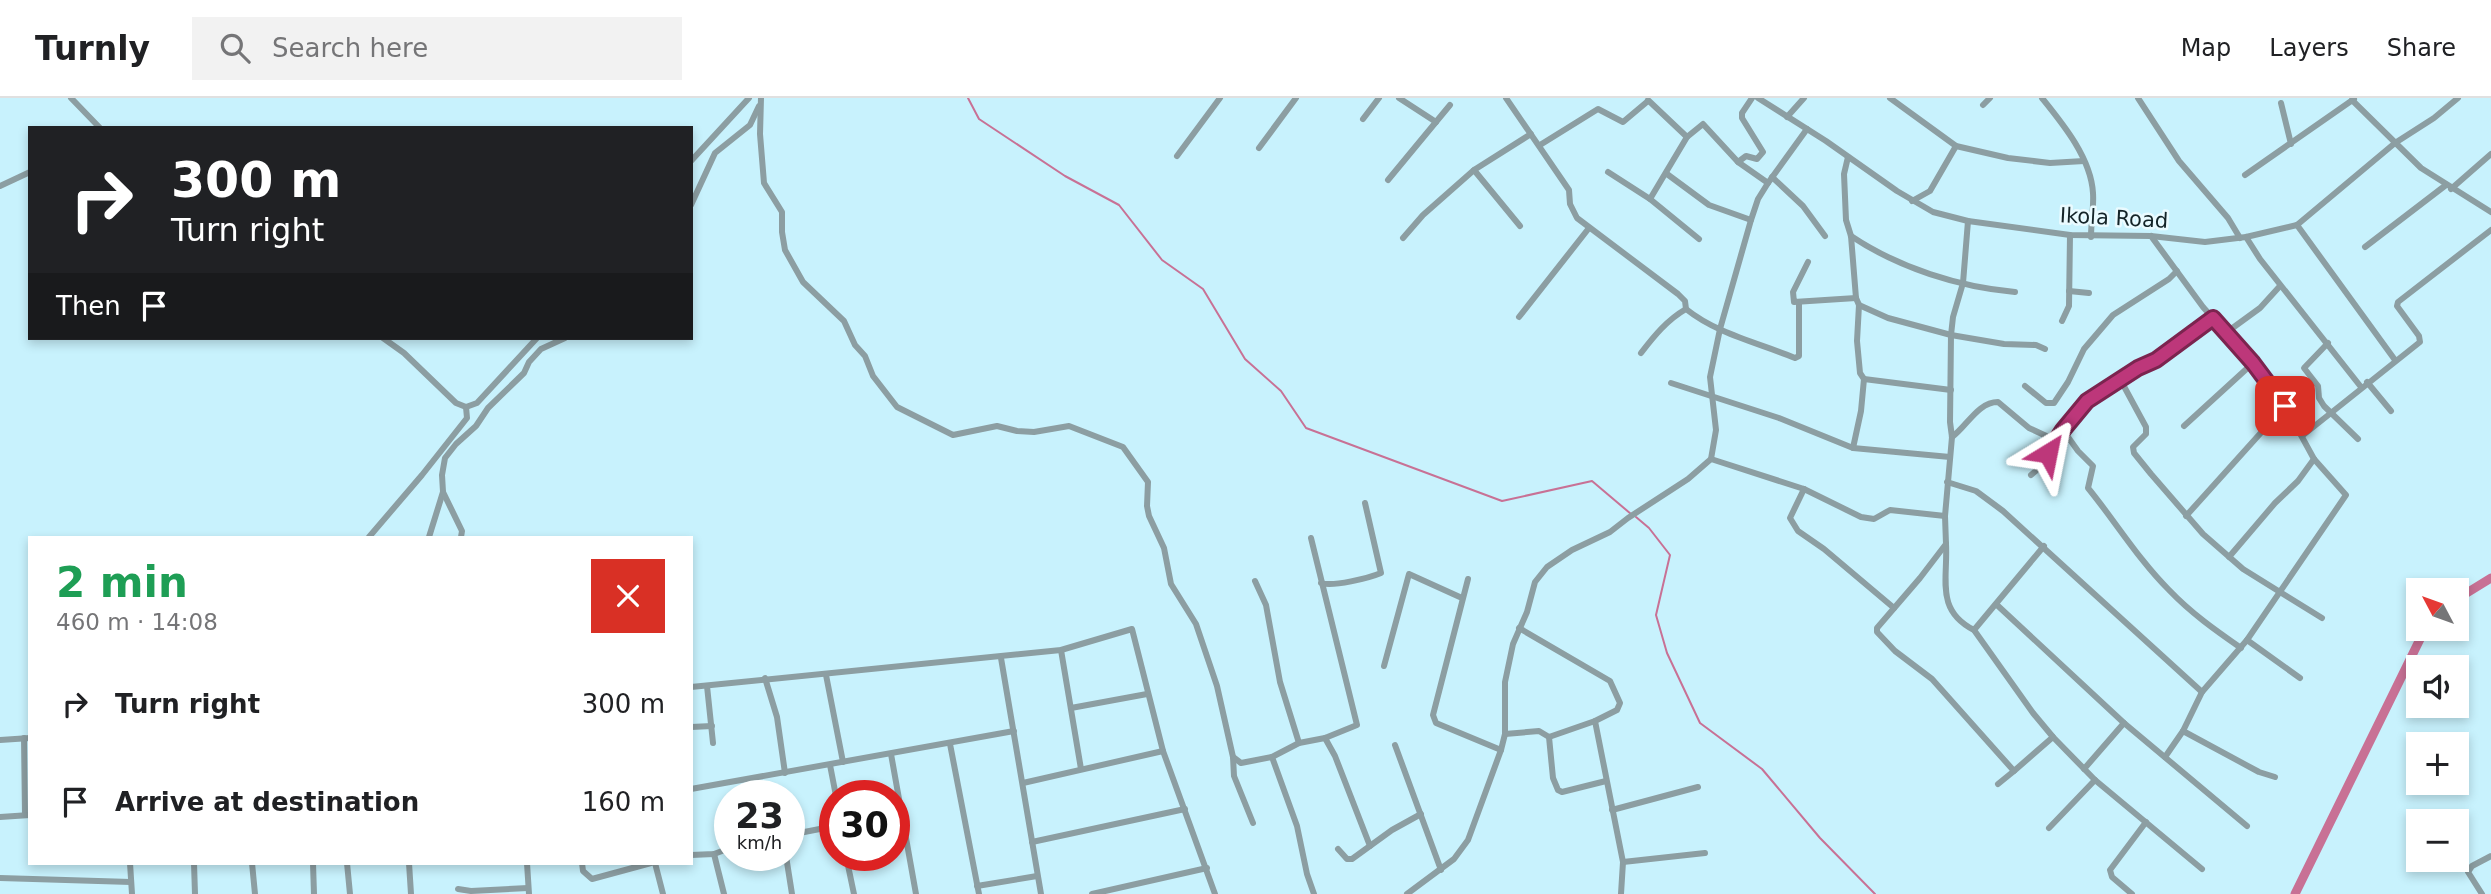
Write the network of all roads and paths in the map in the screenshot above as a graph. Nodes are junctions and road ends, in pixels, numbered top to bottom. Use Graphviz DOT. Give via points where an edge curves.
graph roads {
  1 [pos="71,98"];
  2 [pos="749,98"];
  3 [pos="1220,98"];
  4 [pos="1296,98"];
  5 [pos="1379,98"];
  6 [pos="1399,98"];
  7 [pos="1507,98"];
  8 [pos="1752,98"];
  9 [pos="1758,98"];
  10 [pos="1804,98"];
  11 [pos="1890,98"];
  12 [pos="1905,98"];
  13 [pos="1990,98"];
  14 [pos="2042,98"];
  15 [pos="2138,98"];
  16 [pos="2458,98"];
  17 [pos="1647,99"];
  18 [pos="2354,99"];
  19 [pos="761,100"];
  20 [pos="2281,103"];
  21 [pos="1450,105"];
  22 [pos="1899,105"];
  23 [pos="1983,105"];
  24 [pos="1787,117"];
  25 [pos="1363,119"];
  26 [pos="1436,122"];
  27 [pos="97,126"];
  28 [pos="1807,129"];
  29 [pos="1531,134"];
  30 [pos="1687,137"];
  31 [pos="2395,143"];
  32 [pos="2291,144"];
  33 [pos="1540,145"];
  34 [pos="1956,146"];
  35 [pos="1259,148"];
  36 [pos="2491,154"];
  37 [pos="1177,156"];
  38 [pos="1848,157"];
  39 [pos="693,159"];
  40 [pos="2084,161"];
  41 [pos="1738,162"];
  42 [pos="1475,170"];
  43 [pos="1608,172"];
  44 [pos="28,174"];
  45 [pos="1667,174"];
  46 [pos="2245,175"];
  47 [pos="1388,180"];
  48 [pos="1770,180"];
  49 [pos="0,186"];
  50 [pos="2449,187"];
  51 [pos="1650,199"];
  52 [pos="693,201"];
  53 [pos="1912,201"];
  54 [pos="2491,212"];
  55 [pos="1751,220"];
  56 [pos="1968,221"];
  57 [pos="2297,225"];
  58 [pos="1520,226"];
  59 [pos="1589,228"];
  60 [pos="2491,230"];
  61 [pos="2070,235"];
  62 [pos="1825,236"];
  63 [pos="1851,236"];
  64 [pos="2091,236"];
  65 [pos="2151,236"];
  66 [pos="1403,237"];
  67 [pos="2243,237"];
  68 [pos="1699,239"];
  69 [pos="2365,247"];
  70 [pos="1808,262"];
  71 [pos="2177,271"];
  72 [pos="1963,283"];
  73 [pos="2280,286"];
  74 [pos="2069,291"];
  75 [pos="2015,292"];
  76 [pos="2089,293"];
  77 [pos="1857,302"];
  78 [pos="1799,303"];
  79 [pos="1686,309"];
  80 [pos="1519,317"];
  81 [pos="2213,318"];
  82 [pos="2062,321"];
  83 [pos="1720,329"];
  84 [pos="2227,332"];
  85 [pos="1951,335"];
  86 [pos="386,340"];
  87 [pos="535,340"];
  88 [pos="561,340"];
  89 [pos="2328,344"];
  90 [pos="2045,349"];
  91 [pos="1641,353"];
  92 [pos="2395,360"];
  93 [pos="2253,363"];
  94 [pos="1864,379"];
  95 [pos="2120,379"];
  96 [pos="1671,383"];
  97 [pos="2364,385"];
  98 [pos="2025,386"];
  99 [pos="1951,390"];
  100 [pos="1711,395"];
  101 [pos="2285,406"];
  102 [pos="466,407"];
  103 [pos="2331,411"];
  104 [pos="2391,411"];
  105 [pos="2184,426"];
  106 [pos="2063,430"];
  107 [pos="2302,436"];
  108 [pos="1952,437"];
  109 [pos="2358,439"];
  110 [pos="2056,440"];
  111 [pos="1853,448"];
  112 [pos="1950,457"];
  113 [pos="1711,459"];
  114 [pos="2314,459"];
  115 [pos="2031,475"];
  116 [pos="1947,482"];
  117 [pos="1804,489"];
  118 [pos="443,492"];
  119 [pos="1366,503"];
  120 [pos="1945,516"];
  121 [pos="2186,516"];
  122 [pos="370,536"];
  123 [pos="429,536"];
  124 [pos="461,536"];
  125 [pos="1311,538"];
  126 [pos="1946,544"];
  127 [pos="2044,546"];
  128 [pos="2229,557"];
  129 [pos="1468,579"];
  130 [pos="1255,581"];
  131 [pos="1321,583"];
  132 [pos="2279,591"];
  133 [pos="1462,598"];
  134 [pos="1997,605"];
  135 [pos="1894,608"];
  136 [pos="2322,618"];
  137 [pos="1519,628"];
  138 [pos="1974,630"];
  139 [pos="2247,640"];
  140 [pos="2241,648"];
  141 [pos="1061,650"];
  142 [pos="1001,658"];
  143 [pos="1384,666"];
  144 [pos="829,675"];
  145 [pos="765,678"];
  146 [pos="2300,678"];
  147 [pos="707,686"];
  148 [pos="693,687"];
  149 [pos="2203,692"];
  150 [pos="1147,694"];
  151 [pos="1071,708"];
  152 [pos="1595,722"];
  153 [pos="2124,723"];
  154 [pos="712,726"];
  155 [pos="693,727"];
  156 [pos="1014,731"];
  157 [pos="2183,731"];
  158 [pos="1505,734"];
  159 [pos="1549,737"];
  160 [pos="2053,737"];
  161 [pos="27,738"];
  162 [pos="1325,738"];
  163 [pos="0,740"];
  164 [pos="713,743"];
  165 [pos="1299,743"];
  166 [pos="950,744"];
  167 [pos="1395,745"];
  168 [pos="1501,750"];
  169 [pos="1163,751"];
  170 [pos="891,754"];
  171 [pos="1233,757"];
  172 [pos="1272,757"];
  173 [pos="2165,757"];
  174 [pos="843,762"];
  175 [pos="830,765"];
  176 [pos="1081,769"];
  177 [pos="2084,769"];
  178 [pos="2014,771"];
  179 [pos="785,773"];
  180 [pos="2275,777"];
  181 [pos="833,780"];
  182 [pos="1606,780"];
  183 [pos="2095,780"];
  184 [pos="1023,783"];
  185 [pos="1998,784"];
  186 [pos="1698,787"];
  187 [pos="693,789"];
  188 [pos="1185,810"];
  189 [pos="1612,810"];
  190 [pos="1422,814"];
  191 [pos="28,815"];
  192 [pos="0,817"];
  193 [pos="2146,822"];
  194 [pos="1253,823"];
  195 [pos="2247,826"];
  196 [pos="2049,828"];
  197 [pos="1032,842"];
  198 [pos="1370,846"];
  199 [pos="1338,849"];
  200 [pos="1704,853"];
  201 [pos="713,854"];
  202 [pos="693,855"];
  203 [pos="2491,856"];
  204 [pos="1623,862"];
  205 [pos="130,865"];
  206 [pos="194,865"];
  207 [pos="252,865"];
  208 [pos="313,865"];
  209 [pos="347,865"];
  210 [pos="409,865"];
  211 [pos="527,865"];
  212 [pos="582,865"];
  213 [pos="645,865"];
  214 [pos="654,865"];
  215 [pos="1207,868"];
  216 [pos="2202,869"];
  217 [pos="1441,870"];
  218 [pos="788,871"];
  219 [pos="849,871"];
  220 [pos="1037,876"];
  221 [pos="0,878"];
  222 [pos="131,882"];
  223 [pos="977,886"];
  224 [pos="458,889"];
  225 [pos="528,891"];
  226 [pos="132,894"];
  227 [pos="195,894"];
  228 [pos="254,894"];
  229 [pos="314,894"];
  230 [pos="349,894"];
  231 [pos="411,894"];
  232 [pos="663,894"];
  233 [pos="724,894"];
  234 [pos="792,894"];
  235 [pos="854,894"];
  236 [pos="916,894"];
  237 [pos="979,894"];
  238 [pos="1041,894"];
  239 [pos="1092,894"];
  240 [pos="1216,894"];
  241 [pos="1314,894"];
  242 [pos="1407,894"];
  243 [pos="1621,894"];
  244 [pos="2132,894"];
  245 [pos="2482,894"];
  1 -- 27 [label="street"];
  2 -- 39 [label="street"];
  3 -- 37 [label="street"];
  4 -- 35 [label="street"];
  5 -- 25 [label="street"];
  6 -- 26 [label="street"];
  7 -- 29 [label="street"];
  8 -- 41 [label="street" via="1742,118 1763,152 1757,159 1746,156"];
  9 -- 24 [label="street, Ikola Road"];
  10 -- 24 [label="street"];
  11 -- 22 [label="street"];
  12 -- 22 [label="street"];
  13 -- 23 [label="street"];
  14 -- 40 [label="street"];
  15 -- 67 [label="street" via="2179,161"];
  16 -- 31 [label="street, Ikola Road"];
  17 -- 30 [label="street"];
  17 -- 33 [label="street" via="1623,122 1598,109"];
  18 -- 31 [label="street"];
  18 -- 32 [label="street"];
  19 -- 52 [label="street" via="750,125 715,153"];
  19 -- 171 [label="street" via="764,183 782,212 785,250 803,282 844,321 891,402 953,435 997,426 1034,432 1069,426 1123,447 1144,474 1149,516 1164,548 1171,584 1196,624"];
  20 -- 32 [label="street"];
  21 -- 26 [label="street"];
  22 -- 34 [label="street"];
  24 -- 28 [label="street, Ikola Road"];
  26 -- 47 [label="street"];
  28 -- 38 [label="street, Ikola Road"];
  28 -- 48 [label="street"];
  29 -- 33 [label="street"];
  29 -- 42 [label="street"];
  30 -- 41 [label="street" via="1703,124"];
  30 -- 45 [label="street"];
  31 -- 50 [label="street"];
  31 -- 57 [label="street, Ikola Road"];
  32 -- 46 [label="street"];
  33 -- 59 [label="street" via="1569,190 1572,211"];
  34 -- 40 [label="street" via="2029,161"];
  34 -- 53 [label="street" via="1930,191"];
  36 -- 50 [label="street"];
  38 -- 53 [label="street, Ikola Road"];
  38 -- 63 [label="street" via="1844,173"];
  40 -- 64 [label="street" via="2093,193"];
  41 -- 48 [label="street"];
  42 -- 58 [label="street"];
  42 -- 66 [label="street"];
  43 -- 51 [label="street"];
  44 -- 49 [label="street"];
  45 -- 51 [label="street"];
  45 -- 55 [label="street" via="1709,205"];
  48 -- 55 [label="street"];
  48 -- 62 [label="street" via="1803,206"];
  50 -- 54 [label="street"];
  50 -- 69 [label="street"];
  51 -- 68 [label="street"];
  53 -- 56 [label="street, Ikola Road"];
  55 -- 83 [label="street"];
  56 -- 61 [label="street, Ikola Road"];
  56 -- 72 [label="street"];
  57 -- 67 [label="street, Ikola Road"];
  57 -- 92 [label="street"];
  59 -- 79 [label="street" via="1678,294"];
  59 -- 80 [label="street"];
  60 -- 92 [label="street" via="2398,302 2421,340"];
  61 -- 64 [label="street, Ikola Road"];
  61 -- 74 [label="street"];
  63 -- 72 [label="street" via="1903,263"];
  63 -- 77 [label="street"];
  64 -- 65 [label="street, Ikola Road"];
  65 -- 67 [label="street, Ikola Road" via="2206,242"];
  65 -- 71 [label="street"];
  67 -- 73 [label="street"];
  70 -- 78 [label="street" via="1793,292 1792,298"];
  71 -- 81 [label="street"];
  71 -- 98 [label="street" via="2113,316 2084,349 2057,401 2046,403"];
  72 -- 75 [label="street"];
  72 -- 85 [label="street"];
  73 -- 84 [label="street" via="2260,308"];
  73 -- 89 [label="street"];
  74 -- 76 [label="street"];
  74 -- 82 [label="street"];
  77 -- 78 [label="street"];
  77 -- 85 [label="street" via="1888,318"];
  77 -- 94 [label="street" via="1857,341"];
  78 -- 83 [label="street" via="1798,358"];
  79 -- 83 [label="street"];
  79 -- 91 [label="street"];
  81 -- 84 [label="street"];
  81 -- 95 [label="street" via="2156,360"];
  83 -- 100 [label="street"];
  84 -- 93 [label="street"];
  85 -- 90 [label="street"];
  85 -- 99 [label="street"];
  86 -- 102 [label="street"];
  87 -- 102 [label="street" via="477,403"];
  88 -- 118 [label="street" via="541,349 445,458"];
  89 -- 97 [label="street"];
  89 -- 103 [label="street" via="2304,368"];
  92 -- 97 [label="street"];
  93 -- 101 [label="street"];
  93 -- 105 [label="street"];
  94 -- 99 [label="street"];
  94 -- 111 [label="street"];
  95 -- 106 [label="street" via="2087,401"];
  95 -- 121 [label="street" via="2146,427 2134,453"];
  96 -- 100 [label="street"];
  97 -- 103 [label="street"];
  97 -- 104 [label="street"];
  99 -- 108 [label="street"];
  100 -- 111 [label="street"];
  100 -- 113 [label="street" via="1716,430"];
  101 -- 107 [label="street"];
  101 -- 121 [label="street"];
  102 -- 122 [label="street" via="467,418"];
  103 -- 107 [label="street"];
  103 -- 109 [label="street"];
  106 -- 110 [label="street"];
  106 -- 140 [label="street" via="2093,466 2088,488 2141,558 2200,620"];
  107 -- 114 [label="street"];
  108 -- 110 [label="street" via="1983,405 1998,402 2029,428"];
  108 -- 112 [label="street"];
  110 -- 115 [label="street"];
  111 -- 112 [label="street"];
  112 -- 116 [label="street"];
  113 -- 117 [label="street"];
  113 -- 137 [label="street" via="1610,532 1547,567 1535,582"];
  114 -- 128 [label="street"];
  114 -- 132 [label="street" via="2346,497"];
  116 -- 120 [label="street"];
  116 -- 127 [label="street" via="1976,491"];
  117 -- 120 [label="street" via="1861,517 1874,519 1890,510"];
  117 -- 135 [label="street" via="1790,518 1798,531"];
  118 -- 123 [label="street"];
  118 -- 124 [label="street"];
  119 -- 131 [label="street" via="1381,573"];
  120 -- 126 [label="street"];
  121 -- 128 [label="street"];
  125 -- 131 [label="street"];
  126 -- 135 [label="street"];
  126 -- 138 [label="street" via="1946,597 1961,621"];
  127 -- 134 [label="street"];
  127 -- 149 [label="street"];
  128 -- 132 [label="street"];
  129 -- 133 [label="street"];
  130 -- 165 [label="street" via="1266,605 1280,682"];
  131 -- 162 [label="street" via="1357,725"];
  132 -- 136 [label="street"];
  132 -- 139 [label="street"];
  133 -- 143 [label="street" via="1409,575"];
  133 -- 168 [label="street" via="1434,719"];
  134 -- 138 [label="street"];
  134 -- 153 [label="street"];
  135 -- 178 [label="street" via="1877,628 1880,635 1932,679"];
  137 -- 152 [label="street" via="1610,681 1619,707"];
  137 -- 158 [label="street" via="1505,682"];
  138 -- 160 [label="street"];
  139 -- 140 [label="street"];
  139 -- 146 [label="street"];
  140 -- 149 [label="street"];
  141 -- 142 [label="street"];
  141 -- 150 [label="street" via="1132,629"];
  141 -- 151 [label="street"];
  142 -- 144 [label="street"];
  142 -- 156 [label="street"];
  144 -- 145 [label="street"];
  144 -- 174 [label="street"];
  145 -- 147 [label="street"];
  145 -- 179 [label="street" via="777,717"];
  147 -- 148 [label="street"];
  147 -- 154 [label="street"];
  149 -- 157 [label="street"];
  150 -- 151 [label="street"];
  150 -- 169 [label="street"];
  151 -- 176 [label="street"];
  152 -- 159 [label="street"];
  152 -- 182 [label="street"];
  153 -- 173 [label="street"];
  153 -- 177 [label="street"];
  154 -- 155 [label="street"];
  154 -- 164 [label="street"];
  156 -- 166 [label="street"];
  156 -- 184 [label="street"];
  157 -- 173 [label="street"];
  157 -- 180 [label="street"];
  158 -- 159 [label="street" via="1539,731"];
  158 -- 168 [label="street"];
  159 -- 182 [label="street" via="1558,790"];
  160 -- 177 [label="street"];
  160 -- 178 [label="street"];
  161 -- 163 [label="street"];
  161 -- 191 [label="street"];
  162 -- 165 [label="street"];
  162 -- 198 [label="street"];
  165 -- 172 [label="street"];
  166 -- 170 [label="street"];
  166 -- 223 [label="street"];
  167 -- 190 [label="street"];
  168 -- 217 [label="street" via="1465,847"];
  169 -- 176 [label="street"];
  169 -- 188 [label="street"];
  170 -- 174 [label="street"];
  170 -- 236 [label="street"];
  171 -- 172 [label="street" via="1241,763"];
  171 -- 194 [label="street" via="1234,776"];
  172 -- 241 [label="street" via="1297,826"];
  173 -- 195 [label="street"];
  174 -- 175 [label="street"];
  175 -- 179 [label="street"];
  175 -- 181 [label="street"];
  176 -- 184 [label="street"];
  177 -- 183 [label="street"];
  178 -- 185 [label="street"];
  179 -- 187 [label="street"];
  182 -- 189 [label="street"];
  183 -- 193 [label="street"];
  183 -- 196 [label="street"];
  184 -- 197 [label="street"];
  186 -- 189 [label="street"];
  188 -- 197 [label="street"];
  188 -- 215 [label="street"];
  189 -- 204 [label="street"];
  190 -- 198 [label="street"];
  190 -- 217 [label="street"];
  191 -- 192 [label="street"];
  193 -- 216 [label="street"];
  193 -- 244 [label="street" via="2110,870"];
  197 -- 220 [label="street"];
  198 -- 199 [label="street" via="1350,860"];
  200 -- 204 [label="street"];
  201 -- 202 [label="street"];
  201 -- 233 [label="street"];
  203 -- 245 [label="street" via="2468,872"];
  204 -- 243 [label="street"];
  205 -- 222 [label="street"];
  206 -- 227 [label="street"];
  207 -- 228 [label="street"];
  208 -- 229 [label="street"];
  209 -- 230 [label="street"];
  210 -- 231 [label="street"];
  211 -- 225 [label="street"];
  212 -- 213 [label="street" via="592,879"];
  214 -- 232 [label="street"];
  215 -- 239 [label="street"];
  215 -- 240 [label="street"];
  217 -- 242 [label="street"];
  218 -- 234 [label="street"];
  219 -- 235 [label="street"];
  220 -- 223 [label="street"];
  220 -- 238 [label="street"];
  221 -- 222 [label="street"];
  222 -- 226 [label="street"];
  223 -- 237 [label="street"];
  224 -- 225 [label="street"];
}
